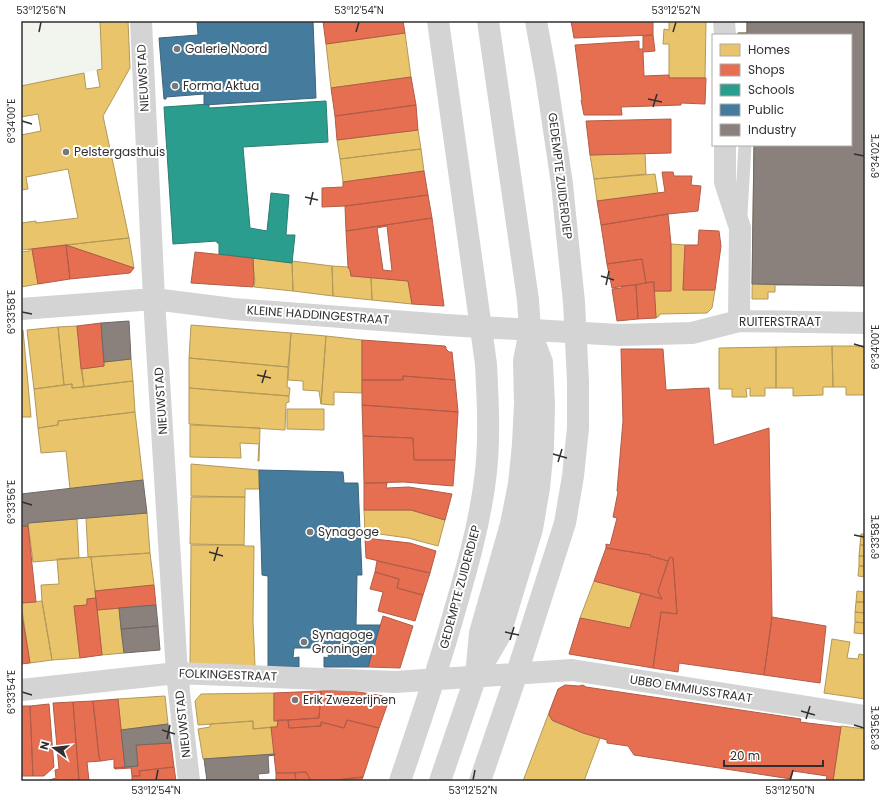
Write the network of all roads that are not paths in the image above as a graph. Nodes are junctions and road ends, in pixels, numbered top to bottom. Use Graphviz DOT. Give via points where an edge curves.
graph roads {
  1 [pos="141,21"];
  2 [pos="438,21"];
  3 [pos="488,21"];
  4 [pos="536,21"];
  5 [pos="724,21"];
  6 [pos="725,34"];
  7 [pos="725,146"];
  8 [pos="745,146"];
  9 [pos="740,228"];
  10 [pos="154,299"];
  11 [pos="21,309"];
  12 [pos="739,321"];
  13 [pos="865,323"];
  14 [pos="482,327"];
  15 [pos="530,330"];
  16 [pos="576,332"];
  17 [pos="178,673"];
  18 [pos="517,673"];
  19 [pos="476,676"];
  20 [pos="435,679"];
  21 [pos="21,690"];
  22 [pos="865,716"];
  23 [pos="189,781"];
  24 [pos="400,781"];
  25 [pos="440,781"];
  26 [pos="480,781"];
  1 -- 10 [label="street, NIEUWSTAD"];
  2 -- 14 [label="street, GEDEMPTE ZUIDERDIEP"];
  3 -- 15 [label="street" via="528,300"];
  4 -- 16 [label="street, GEDEMPTE ZUIDERDIEP" via="562,184"];
  5 -- 6 [label="street"];
  7 -- 9 [label="street" via="725,182"];
  8 -- 9 [label="lane"];
  9 -- 12 [label="street"];
  10 -- 11 [label="street, KLEINE HADDINGESTRAAT"];
  10 -- 14 [label="street, KLEINE HADDINGESTRAAT" via="233,309"];
  10 -- 17 [label="street, NIEUWSTAD"];
  12 -- 13 [label="street, RUITERSTRAAT"];
  12 -- 16 [label="street, RUITERSTRAAT" via="692,340"];
  14 -- 15 [label="street"];
  14 -- 20 [label="street, GEDEMPTE ZUIDERDIEP" via="488,402 485,478 472,554"];
  15 -- 16 [label="street"];
  15 -- 19 [label="street" via="524,361 525,403 519,484 511,524 480,633"];
  16 -- 18 [label="street, GEDEMPTE ZUIDERDIEP" via="578,428 565,523"];
  17 -- 20 [label="street, FOLKINGESTRAAT" via="396,682"];
  17 -- 21 [label="street, FOLKINGESTRAAT"];
  17 -- 23 [label="street, NIEUWSTAD"];
  18 -- 19 [label="street"];
  18 -- 22 [label="street, UBBO EMMIUSSTRAAT" via="572,670"];
  18 -- 26 [label="street, GEDEMPTE ZUIDERDIEP"];
  19 -- 20 [label="street"];
  19 -- 25 [label="street"];
  20 -- 24 [label="street, GEDEMPTE ZUIDERDIEP"];
}
